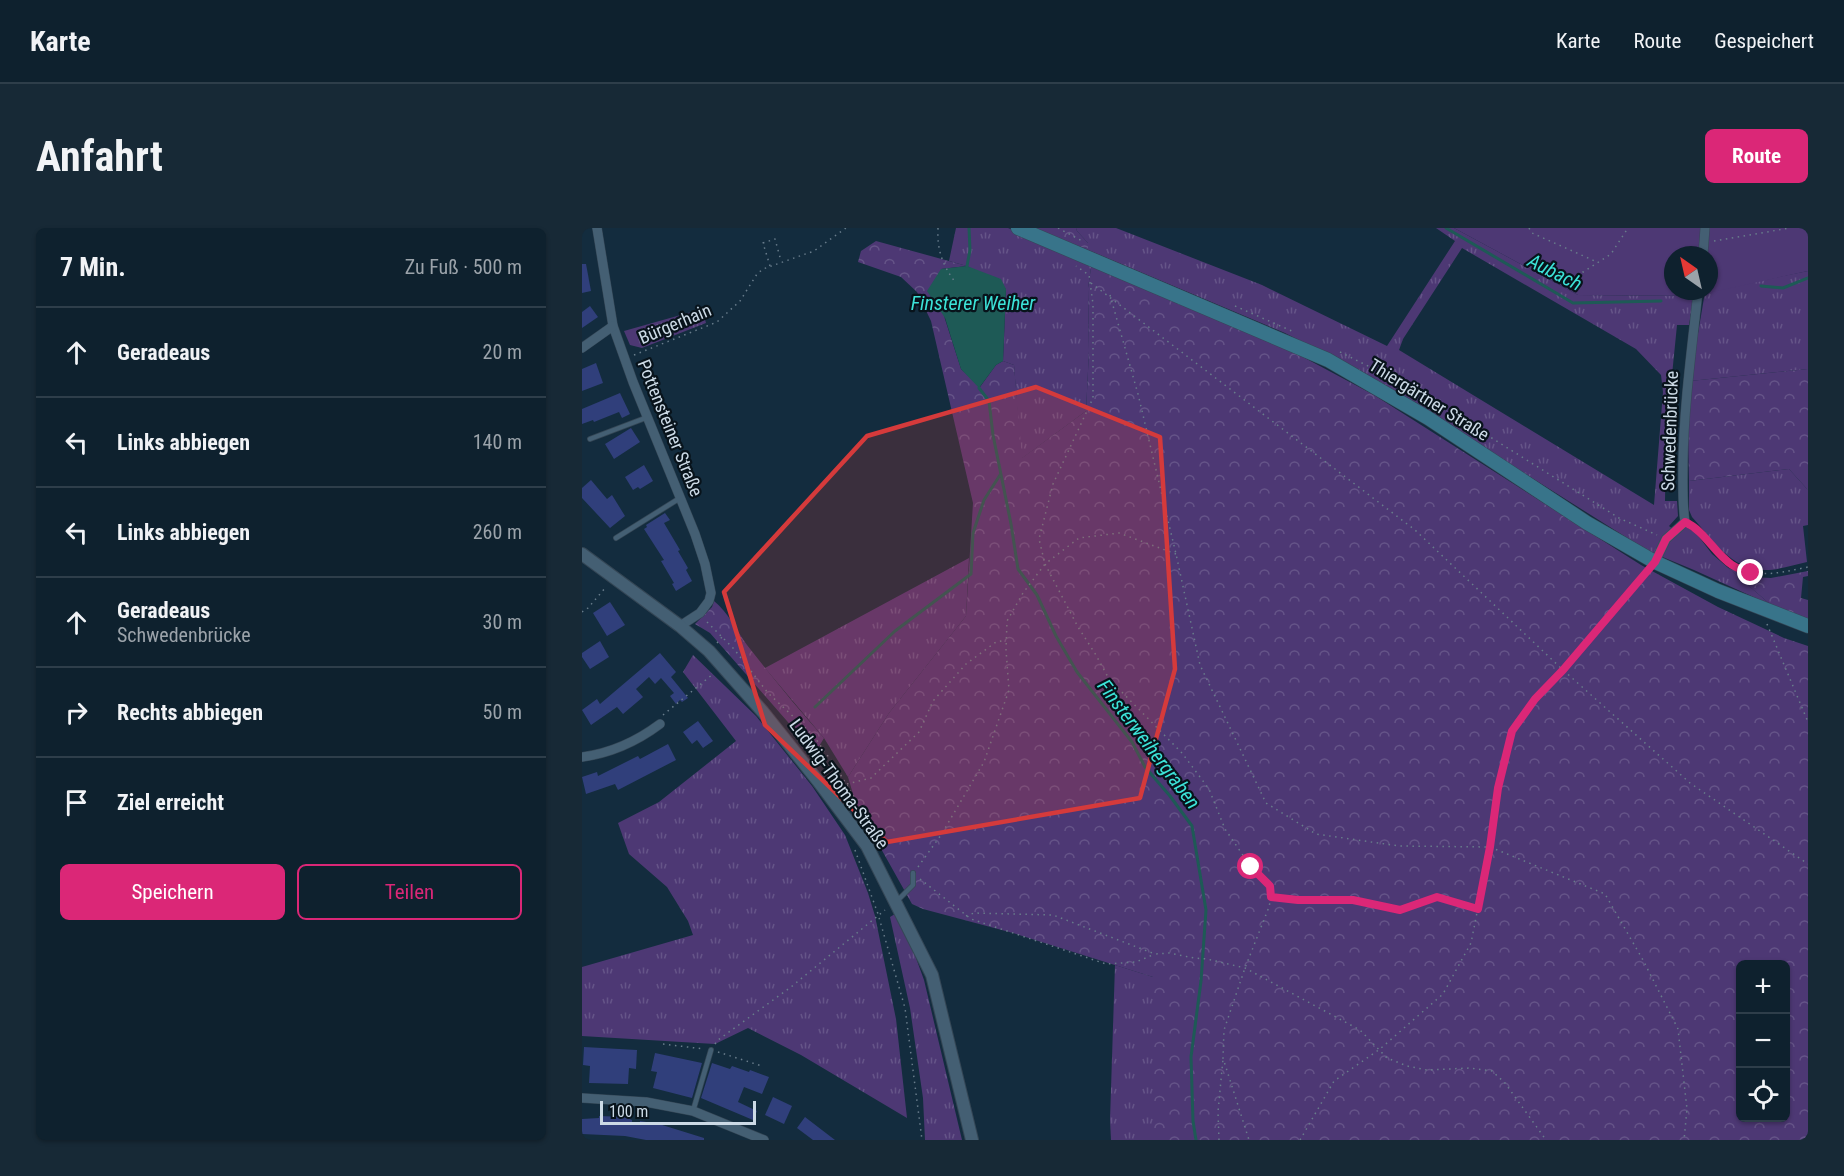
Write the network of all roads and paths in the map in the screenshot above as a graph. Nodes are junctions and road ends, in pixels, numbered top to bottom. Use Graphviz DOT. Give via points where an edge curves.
graph roads {
  1 [pos="597,228"];
  2 [pos="846,228"];
  3 [pos="938,228"];
  4 [pos="1018,228"];
  5 [pos="1058,228"];
  6 [pos="1529,228"];
  7 [pos="1534,228"];
  8 [pos="1628,228"];
  9 [pos="1705,228"];
  10 [pos="1790,228"];
  11 [pos="1532,233"];
  12 [pos="1704,242"];
  13 [pos="1087,244"];
  14 [pos="1703,246"];
  15 [pos="781,262"];
  16 [pos="1597,262"];
  17 [pos="770,266"];
  18 [pos="955,282"];
  19 [pos="1572,287"];
  20 [pos="1110,295"];
  21 [pos="1697,300"];
  22 [pos="614,326"];
  23 [pos="582,348"];
  24 [pos="625,358"];
  25 [pos="648,417"];
  26 [pos="590,439"];
  27 [pos="680,497"];
  28 [pos="1685,522"];
  29 [pos="616,538"];
  30 [pos="582,554"];
  31 [pos="1176,554"];
  32 [pos="1655,562"];
  33 [pos="1045,564"];
  34 [pos="1808,567"];
  35 [pos="615,578"];
  36 [pos="1760,608"];
  37 [pos="582,612"];
  38 [pos="700,614"];
  39 [pos="680,626"];
  40 [pos="1808,626"];
  41 [pos="722,637"];
  42 [pos="1006,640"];
  43 [pos="709,651"];
  44 [pos="708,667"];
  45 [pos="1563,670"];
  46 [pos="1808,722"];
  47 [pos="660,724"];
  48 [pos="582,757"];
  49 [pos="847,784"];
  50 [pos="886,837"];
  51 [pos="851,843"];
  52 [pos="1490,847"];
  53 [pos="1808,864"];
  54 [pos="913,873"];
  55 [pos="1271,897"];
  56 [pos="896,903"];
  57 [pos="1478,909"];
  58 [pos="878,914"];
  59 [pos="964,916"];
  60 [pos="1155,954"];
  61 [pos="1245,968"];
  62 [pos="1380,1049"];
  63 [pos="711,1050"];
  64 [pos="1223,1058"];
  65 [pos="582,1098"];
  66 [pos="693,1111"];
  67 [pos="764,1140"];
  68 [pos="922,1140"];
  69 [pos="972,1140"];
  70 [pos="1219,1140"];
  71 [pos="1249,1140"];
  72 [pos="1300,1140"];
  73 [pos="1546,1140"];
  74 [pos="1684,1140"];
  1 -- 22 [label="street, Pottensteiner Straße"];
  2 -- 15 [label="path, Bürgerhain" via="814,251"];
  3 -- 18 [label="path" via="943,265"];
  4 -- 32 [label="main road, Thiergärtner Straße" via="1328,360 1428,418 1587,523"];
  5 -- 13 [label="path"];
  6 -- 11 [label="path"];
  7 -- 11 [label="path"];
  8 -- 16 [label="path" via="1611,254"];
  9 -- 12 [label="street"];
  10 -- 12 [label="path"];
  11 -- 16 [label="path"];
  12 -- 14 [label="street"];
  15 -- 17 [label="path, Bürgerhain"];
  15 -- 17 [label="path" via="774,239 763,243"];
  16 -- 19 [label="path"];
  17 -- 24 [label="path, Bürgerhain" via="757,274 740,301 717,322"];
  20 -- 31 [label="path"];
  20 -- 33 [label="path" via="1090,282 1093,398 1053,484 1039,540"];
  20 -- 45 [label="path" via="1415,530"];
  21 -- 28 [label="street, Schwedenbrücke" via="1683,437"];
  22 -- 23 [label="street"];
  22 -- 24 [label="street, Pottensteiner Straße"];
  24 -- 25 [label="street, Pottensteiner Straße"];
  25 -- 26 [label="lane"];
  25 -- 27 [label="street, Pottensteiner Straße"];
  27 -- 29 [label="lane"];
  27 -- 38 [label="street, Pottensteiner Straße" via="705,564 711,593"];
  28 -- 32 [label="street" via="1666,539"];
  28 -- 34 [label="path" via="1696,526 1721,555 1742,569 1769,575"];
  30 -- 35 [label="street, Ludwig-Thoma-Straße"];
  31 -- 33 [label="path" via="1119,534 1079,538"];
  31 -- 52 [label="path" via="1200,665 1266,803 1316,834 1399,846"];
  32 -- 36 [label="main road, Thiergärtner Straße"];
  32 -- 45 [label="path"];
  33 -- 42 [label="path" via="1007,621"];
  33 -- 55 [label="path" via="1109,679 1182,753 1209,789 1225,829 1251,867 1270,886"];
  35 -- 37 [label="path"];
  35 -- 39 [label="street, Ludwig-Thoma-Straße"];
  36 -- 40 [label="main road, Thiergärtner Straße"];
  36 -- 46 [label="path"];
  38 -- 39 [label="street"];
  38 -- 41 [label="path"];
  39 -- 43 [label="street, Ludwig-Thoma-Straße"];
  41 -- 43 [label="path"];
  41 -- 49 [label="path" via="768,693 813,735"];
  42 -- 49 [label="path" via="996,642 966,664 933,701 919,732 871,778"];
  42 -- 54 [label="path" via="1009,690 984,762 941,835"];
  43 -- 56 [label="street, Ludwig-Thoma-Straße" via="763,712 867,846"];
  44 -- 47 [label="path" via="714,674 663,715"];
  45 -- 52 [label="path" via="1512,731 1498,788"];
  45 -- 53 [label="path" via="1690,783"];
  47 -- 48 [label="street" via="615,750"];
  49 -- 50 [label="path" via="867,818"];
  51 -- 58 [label="path"];
  52 -- 57 [label="path"];
  52 -- 74 [label="path" via="1605,894 1678,1029 1687,1109"];
  54 -- 56 [label="lane" via="914,885"];
  54 -- 59 [label="path"];
  55 -- 57 [label="path" via="1353,900 1400,910 1437,897"];
  55 -- 61 [label="path"];
  56 -- 69 [label="street, Ludwig-Thoma-Straße" via="932,975"];
  57 -- 62 [label="path" via="1471,942 1443,994"];
  58 -- 63 [label="path" via="791,987 718,1040"];
  58 -- 68 [label="path" via="905,1008"];
  59 -- 60 [label="path" via="1053,915"];
  59 -- 60 [label="path" via="1106,964 1136,962"];
  60 -- 61 [label="path" via="1169,952"];
  61 -- 62 [label="path" via="1360,1030"];
  61 -- 64 [label="path" via="1224,1030"];
  62 -- 72 [label="path" via="1334,1081"];
  62 -- 73 [label="path" via="1387,1058 1427,1070 1492,1071"];
  63 -- 66 [label="lane"];
  64 -- 70 [label="path"];
  64 -- 71 [label="path"];
  65 -- 66 [label="street" via="646,1102"];
  66 -- 67 [label="street"];
}
